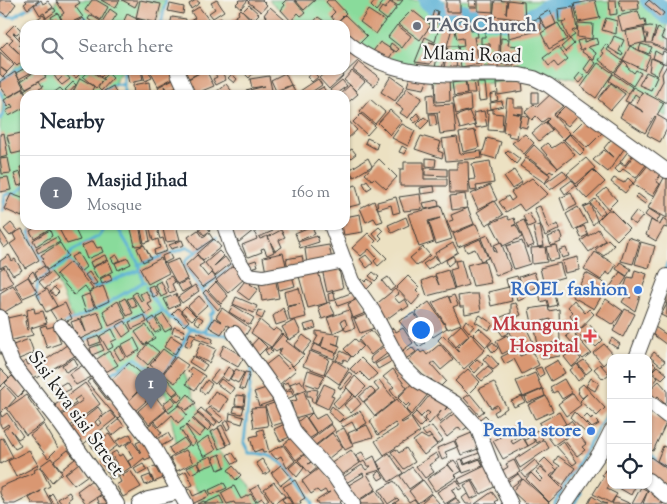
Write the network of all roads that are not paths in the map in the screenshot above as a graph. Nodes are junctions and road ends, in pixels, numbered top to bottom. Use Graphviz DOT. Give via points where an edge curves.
graph roads {
  1 [pos="350,44"];
  2 [pos="179,75"];
  3 [pos="186,90"];
  4 [pos="667,171"];
  5 [pos="226,230"];
  6 [pos="333,230"];
  7 [pos="345,261"];
  8 [pos="667,276"];
  9 [pos="0,316"];
  10 [pos="61,326"];
  11 [pos="234,333"];
  12 [pos="638,354"];
  13 [pos="652,404"];
  14 [pos="667,416"];
  15 [pos="606,453"];
  16 [pos="652,484"];
  17 [pos="667,497"];
  18 [pos="183,498"];
  19 [pos="117,504"];
  20 [pos="139,504"];
  21 [pos="353,504"];
  22 [pos="511,504"];
  23 [pos="565,504"];
  1 -- 4 [label="street, Mlami Road" via="376,62 408,72 534,78 572,101"];
  2 -- 3 [label="street"];
  5 -- 7 [label="street" via="232,249 248,276 263,277"];
  6 -- 7 [label="street"];
  7 -- 22 [label="street" via="352,281 373,311 402,364 418,381 455,403 478,427"];
  8 -- 12 [label="street"];
  9 -- 19 [label="street, Sisi kwa sisi Street" via="4,344 13,364"];
  10 -- 18 [label="street" via="150,442"];
  11 -- 21 [label="street" via="279,396 295,433 334,476"];
  13 -- 14 [label="street"];
  15 -- 23 [label="street"];
  16 -- 17 [label="street"];
  18 -- 20 [label="street" via="148,499"];
}
